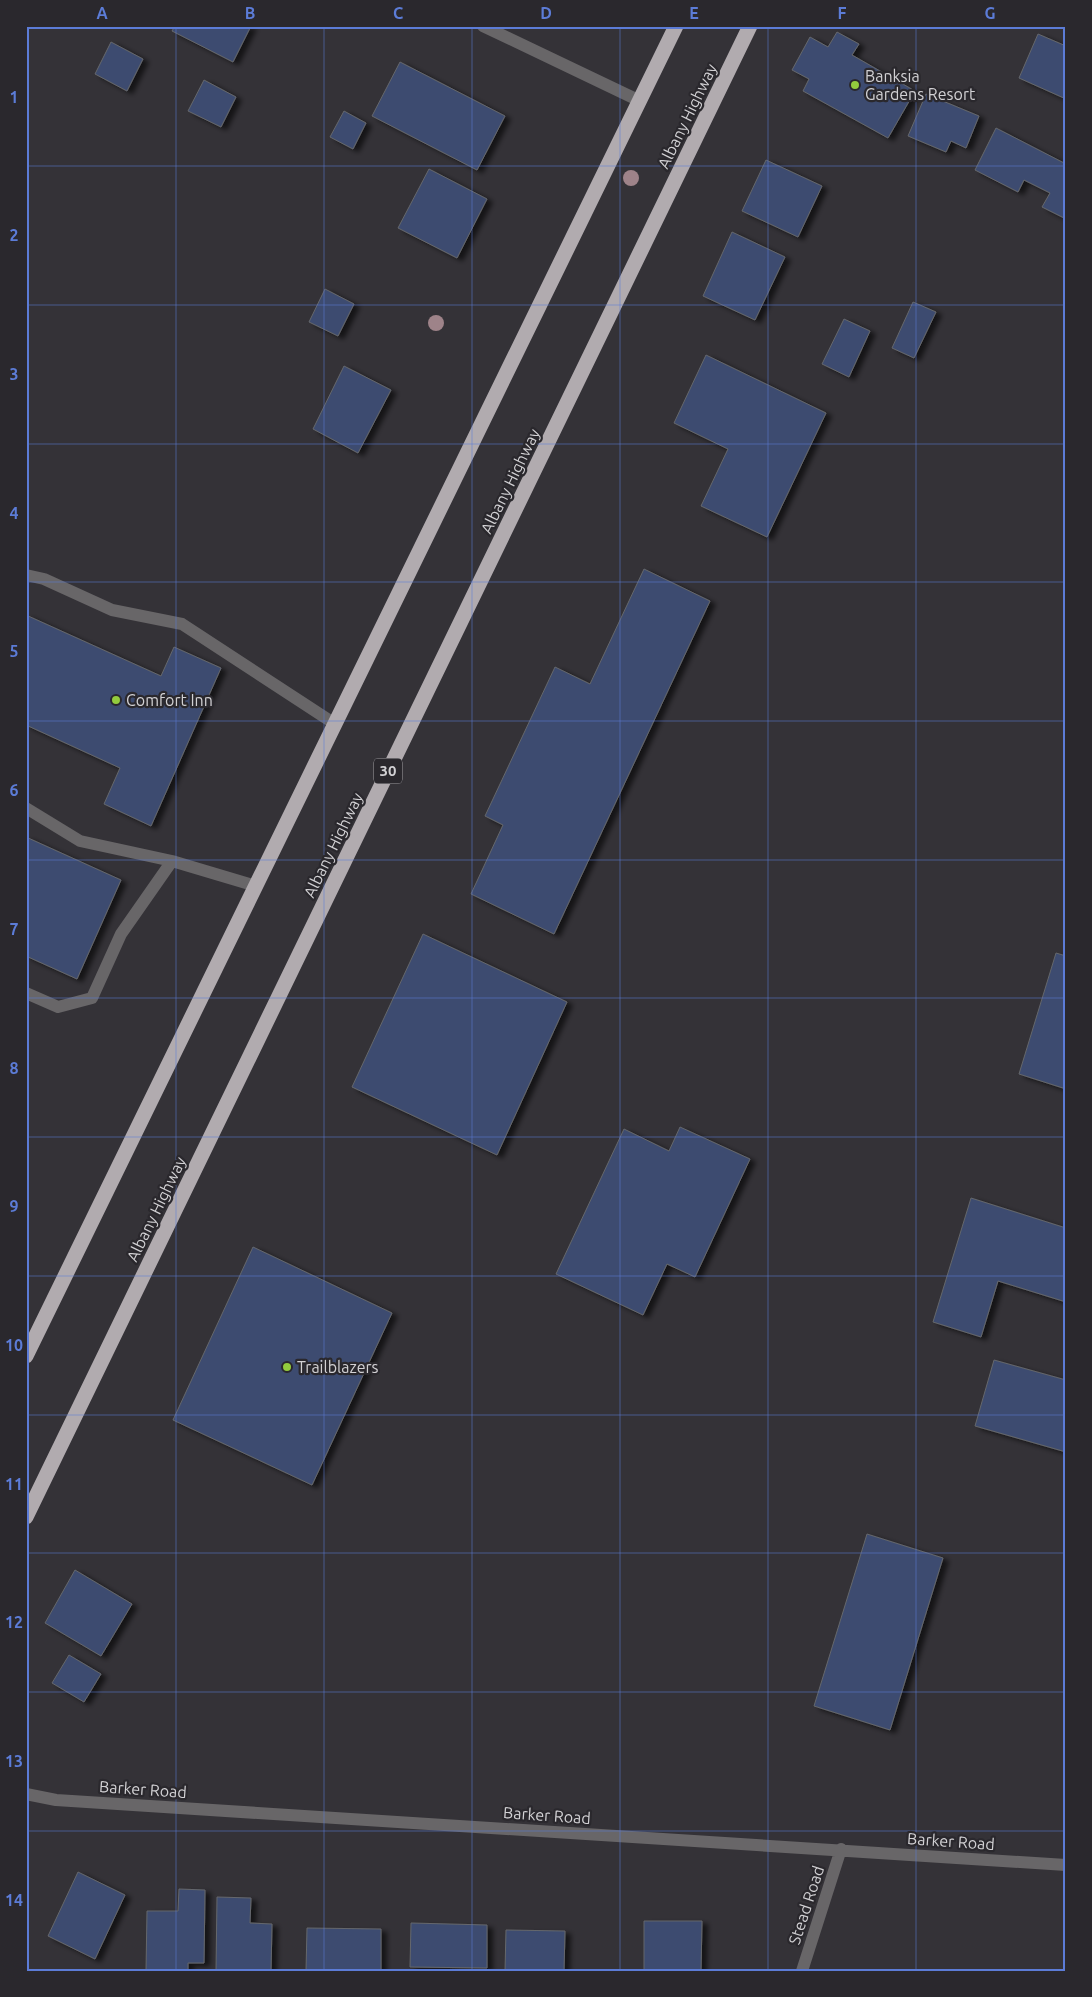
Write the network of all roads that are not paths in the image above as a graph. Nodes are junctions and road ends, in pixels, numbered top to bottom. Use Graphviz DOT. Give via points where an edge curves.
graph roads {
  1 [pos="482,26"];
  2 [pos="676,26"];
  3 [pos="750,26"];
  4 [pos="640,101"];
  5 [pos="26,575"];
  6 [pos="335,724"];
  7 [pos="26,808"];
  8 [pos="172,861"];
  9 [pos="256,886"];
  10 [pos="26,993"];
  11 [pos="26,1356"];
  12 [pos="26,1517"];
  13 [pos="26,1794"];
  14 [pos="841,1849"];
  15 [pos="1066,1865"];
  16 [pos="802,1971"];
  1 -- 4 [label="street"];
  2 -- 4 [label="highway"];
  3 -- 12 [label="highway, Albany Highway / 30"];
  4 -- 6 [label="highway"];
  5 -- 6 [label="street" via="44,579 112,610 182,624"];
  6 -- 9 [label="highway"];
  7 -- 8 [label="street" via="80,841"];
  8 -- 9 [label="street"];
  8 -- 10 [label="street" via="121,934 92,998 58,1007"];
  9 -- 11 [label="highway"];
  13 -- 14 [label="street, Barker Road" via="56,1800"];
  14 -- 15 [label="street, Barker Road"];
  14 -- 16 [label="street, Stead Road"];
}
